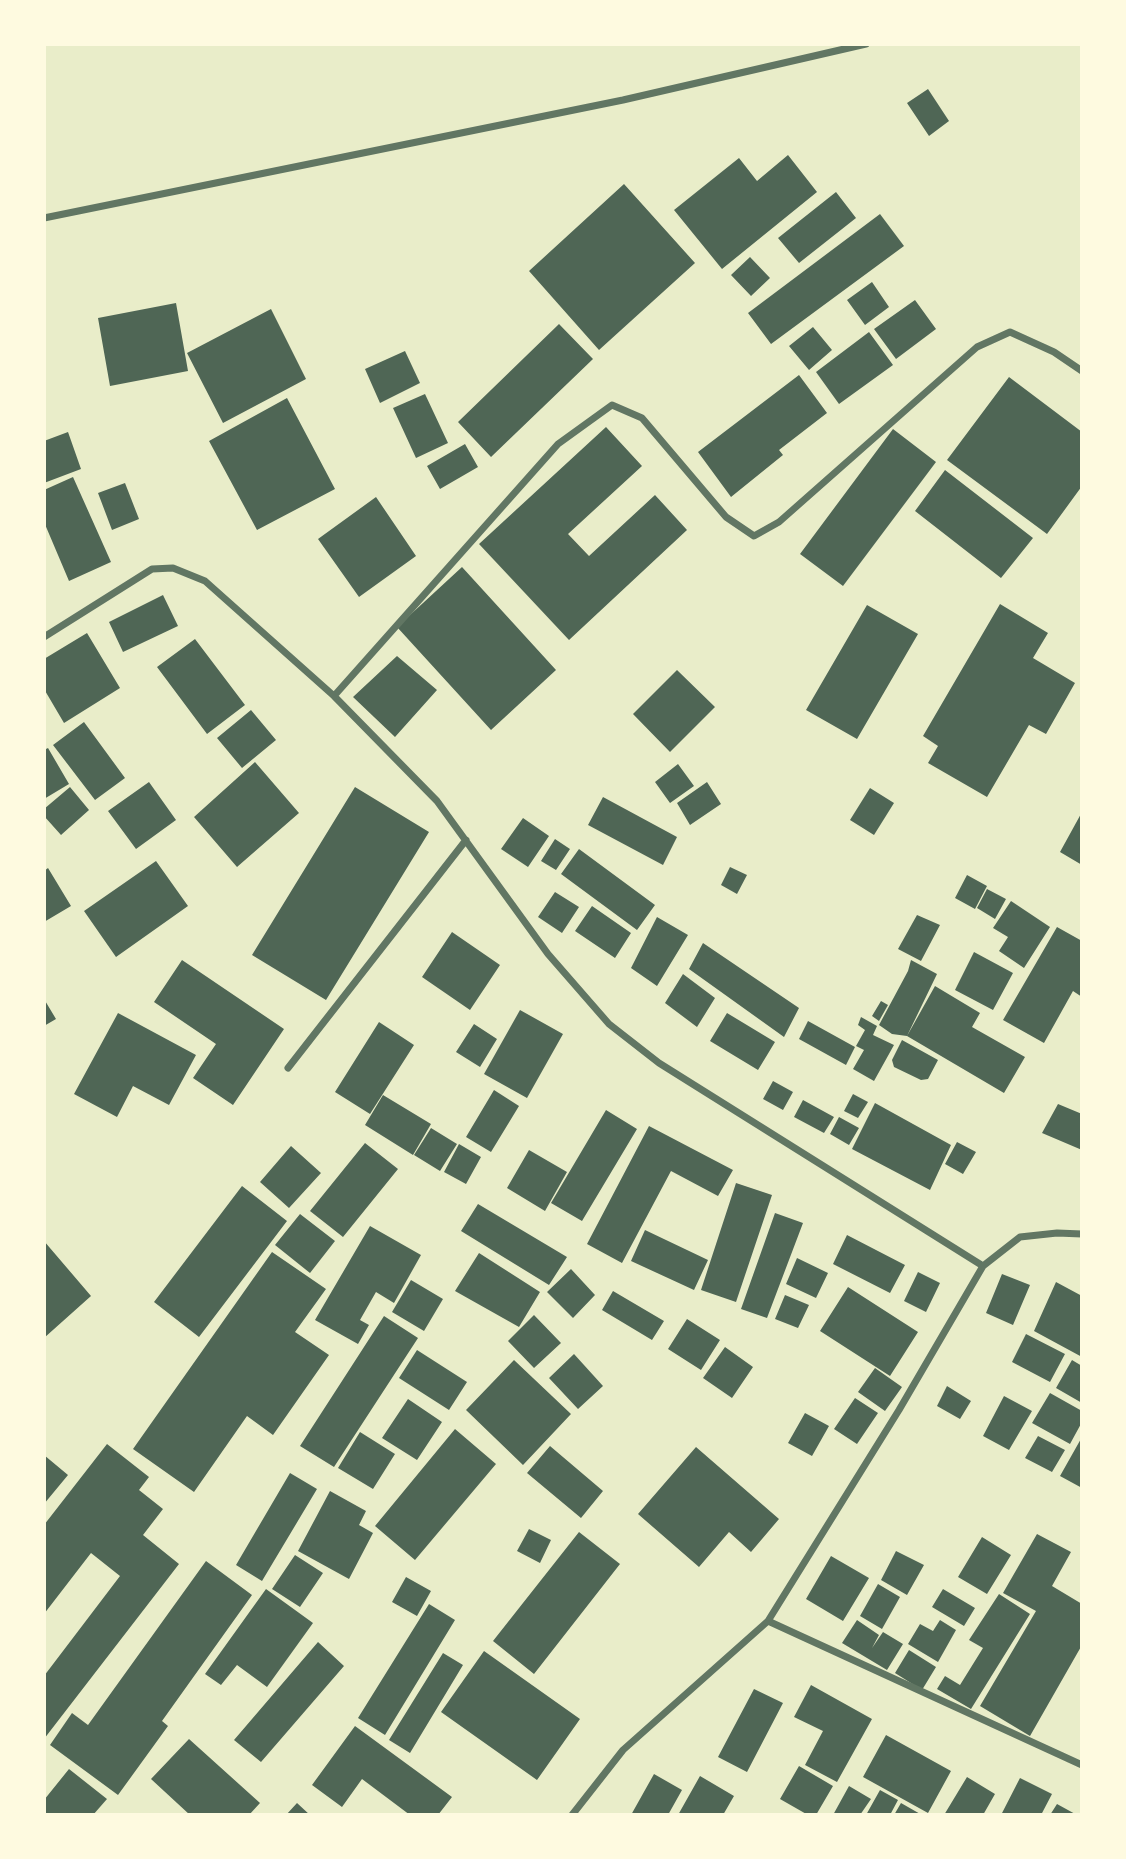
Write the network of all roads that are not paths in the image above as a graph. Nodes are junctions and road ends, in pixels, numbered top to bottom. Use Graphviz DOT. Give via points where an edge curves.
graph roads {
  1 [pos="866,44"];
  2 [pos="44,218"];
  3 [pos="1082,371"];
  4 [pos="44,637"];
  5 [pos="334,696"];
  6 [pos="466,840"];
  7 [pos="288,1068"];
  8 [pos="1082,1234"];
  9 [pos="983,1266"];
  10 [pos="768,1621"];
  11 [pos="1082,1765"];
  12 [pos="572,1815"];
  1 -- 2 [label="street" via="623,100"];
  3 -- 5 [label="street" via="1010,332 977,347 779,522 754,536 726,517 642,418 612,405 558,444"];
  4 -- 5 [label="street" via="137,576 152,569 173,568 205,581"];
  5 -- 6 [label="street" via="437,802"];
  6 -- 7 [label="street"];
  6 -- 9 [label="street" via="548,954 609,1024 659,1063"];
  8 -- 9 [label="street" via="1020,1237"];
  9 -- 10 [label="street"];
  10 -- 11 [label="street"];
  10 -- 12 [label="street" via="623,1750"];
}
